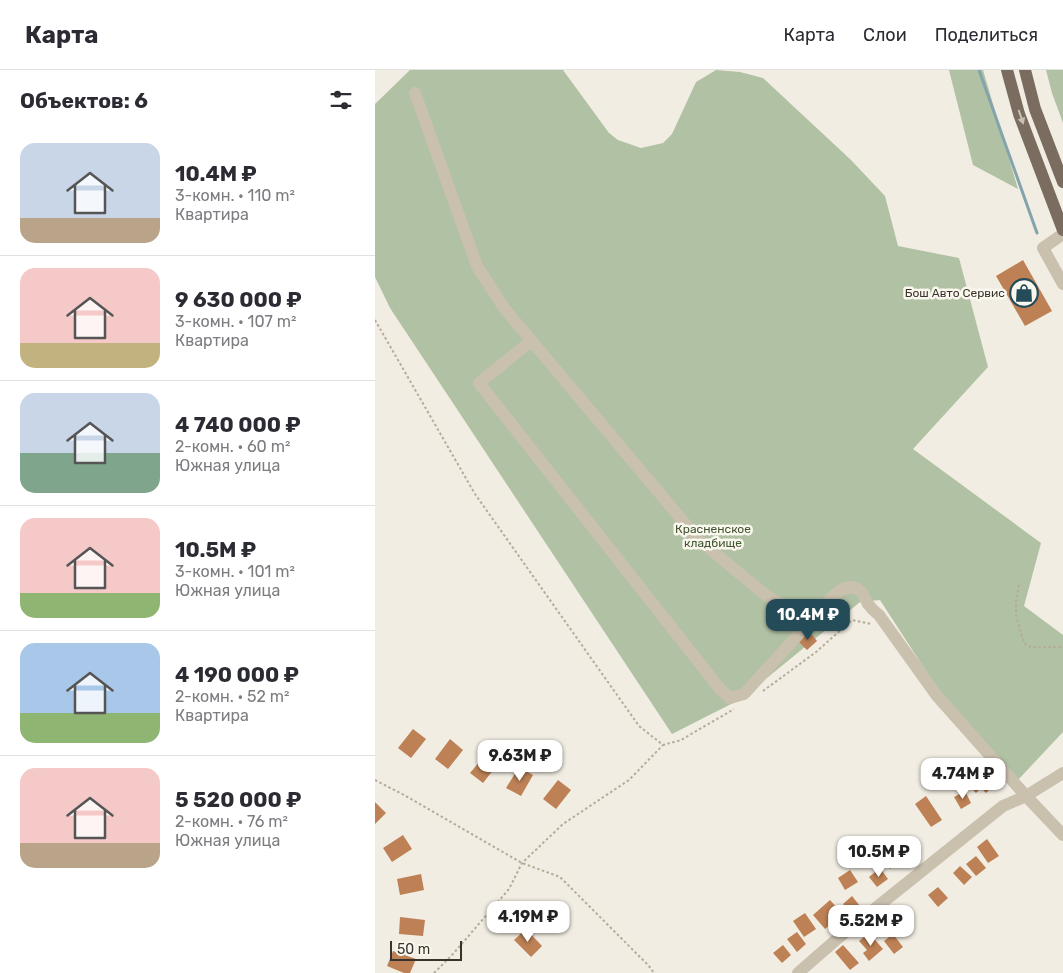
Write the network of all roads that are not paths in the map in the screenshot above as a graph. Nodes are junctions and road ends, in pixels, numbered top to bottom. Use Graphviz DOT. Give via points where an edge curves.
graph roads {
  1 [pos="1007,70"];
  2 [pos="1025,70"];
  3 [pos="415,93"];
  4 [pos="1063,182"];
  5 [pos="1063,230"];
  6 [pos="1063,234"];
  7 [pos="1063,284"];
  8 [pos="531,341"];
  9 [pos="810,622"];
  10 [pos="1063,773"];
  11 [pos="1026,796"];
  12 [pos="1063,835"];
  13 [pos="798,973"];
  1 -- 5 [label="main road, one-way" via="1019,114"];
  2 -- 4 [label="main road" via="1035,109"];
  3 -- 8 [label="street" via="477,266 504,308"];
  6 -- 7 [label="street" via="1043,248"];
  8 -- 9 [label="street" via="698,539 763,593"];
  8 -- 9 [label="street" via="479,383 719,689 730,698 744,694"];
  9 -- 11 [label="street" via="837,591 852,588 861,592 937,696"];
  10 -- 11 [label="street"];
  11 -- 12 [label="street"];
  11 -- 13 [label="street" via="1003,806 837,938"];
}
